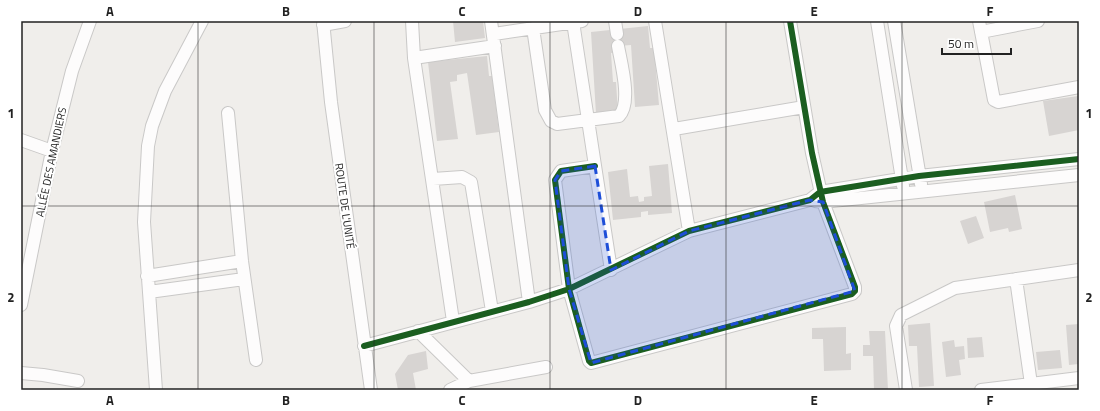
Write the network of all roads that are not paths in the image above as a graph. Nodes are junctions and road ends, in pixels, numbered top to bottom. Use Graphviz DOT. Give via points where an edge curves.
graph roads {
  1 [pos="90,21"];
  2 [pos="202,21"];
  3 [pos="345,21"];
  4 [pos="412,21"];
  5 [pos="492,21"];
  6 [pos="615,21"];
  7 [pos="655,21"];
  8 [pos="790,21"];
  9 [pos="877,21"];
  10 [pos="894,21"];
  11 [pos="1038,21"];
  12 [pos="578,22"];
  13 [pos="323,23"];
  14 [pos="980,26"];
  15 [pos="533,28"];
  16 [pos="494,40"];
  17 [pos="414,58"];
  18 [pos="1079,87"];
  19 [pos="804,107"];
  20 [pos="228,113"];
  21 [pos="588,120"];
  22 [pos="674,129"];
  23 [pos="21,140"];
  24 [pos="52,151"];
  25 [pos="1079,159"];
  26 [pos="595,166"];
  27 [pos="1079,175"];
  28 [pos="919,176"];
  29 [pos="433,178"];
  30 [pos="902,178"];
  31 [pos="922,191"];
  32 [pos="904,193"];
  33 [pos="822,197"];
  34 [pos="689,231"];
  35 [pos="242,261"];
  36 [pos="611,270"];
  37 [pos="1079,270"];
  38 [pos="147,276"];
  39 [pos="1016,278"];
  40 [pos="244,279"];
  41 [pos="569,289"];
  42 [pos="149,292"];
  43 [pos="529,302"];
  44 [pos="21,305"];
  45 [pos="492,311"];
  46 [pos="453,321"];
  47 [pos="418,331"];
  48 [pos="364,346"];
  49 [pos="256,360"];
  50 [pos="546,367"];
  51 [pos="21,373"];
  52 [pos="1079,378"];
  53 [pos="469,381"];
  54 [pos="78,382"];
  55 [pos="1031,384"];
  56 [pos="156,390"];
  57 [pos="371,390"];
  58 [pos="450,390"];
  59 [pos="906,390"];
  60 [pos="981,390"];
  1 -- 24 [label="street, ALLÉE DES AMANDIERS" via="72,71"];
  2 -- 38 [label="street" via="165,91 152,126 148,146 144,222"];
  3 -- 13 [label="street"];
  4 -- 17 [label="street"];
  5 -- 16 [label="street"];
  6 -- 21 [label="street" via="626,99 623,112 619,116"];
  7 -- 22 [label="street"];
  8 -- 19 [label="street"];
  9 -- 30 [label="street"];
  10 -- 28 [label="street"];
  11 -- 14 [label="street"];
  12 -- 15 [label="street"];
  12 -- 21 [label="street"];
  13 -- 48 [label="street, ROUTE DE L'UNITÉ" via="331,102"];
  14 -- 18 [label="street" via="994,100 998,102"];
  15 -- 16 [label="street"];
  15 -- 21 [label="street" via="547,117 557,124"];
  16 -- 17 [label="street"];
  16 -- 43 [label="street"];
  17 -- 29 [label="street"];
  19 -- 22 [label="street"];
  19 -- 33 [label="street"];
  20 -- 35 [label="street"];
  21 -- 26 [label="street"];
  22 -- 34 [label="street"];
  23 -- 24 [label="street"];
  24 -- 44 [label="street, ALLÉE DES AMANDIERS"];
  25 -- 28 [label="street"];
  26 -- 36 [label="street"];
  26 -- 41 [label="street" via="561,171 555,180"];
  27 -- 31 [label="street"];
  28 -- 30 [label="street"];
  28 -- 31 [label="street"];
  29 -- 45 [label="street" via="462,177 472,182"];
  29 -- 46 [label="street"];
  30 -- 32 [label="street"];
  30 -- 33 [label="street"];
  31 -- 32 [label="street"];
  32 -- 33 [label="street"];
  33 -- 34 [label="street"];
  33 -- 41 [label="street" via="855,286 852,294 591,363"];
  34 -- 36 [label="street"];
  35 -- 38 [label="street"];
  35 -- 40 [label="street"];
  36 -- 41 [label="street"];
  37 -- 39 [label="street"];
  38 -- 42 [label="street"];
  39 -- 55 [label="street"];
  39 -- 59 [label="street" via="955,288 901,315 896,326"];
  40 -- 42 [label="street"];
  40 -- 49 [label="street"];
  41 -- 43 [label="street"];
  42 -- 56 [label="street"];
  43 -- 45 [label="street"];
  45 -- 46 [label="street"];
  46 -- 47 [label="street"];
  47 -- 48 [label="street"];
  47 -- 53 [label="street"];
  48 -- 57 [label="street, ROUTE DE L'UNITÉ"];
  50 -- 53 [label="street"];
  51 -- 54 [label="street"];
  52 -- 55 [label="street"];
  53 -- 58 [label="street"];
  55 -- 60 [label="street"];
}
